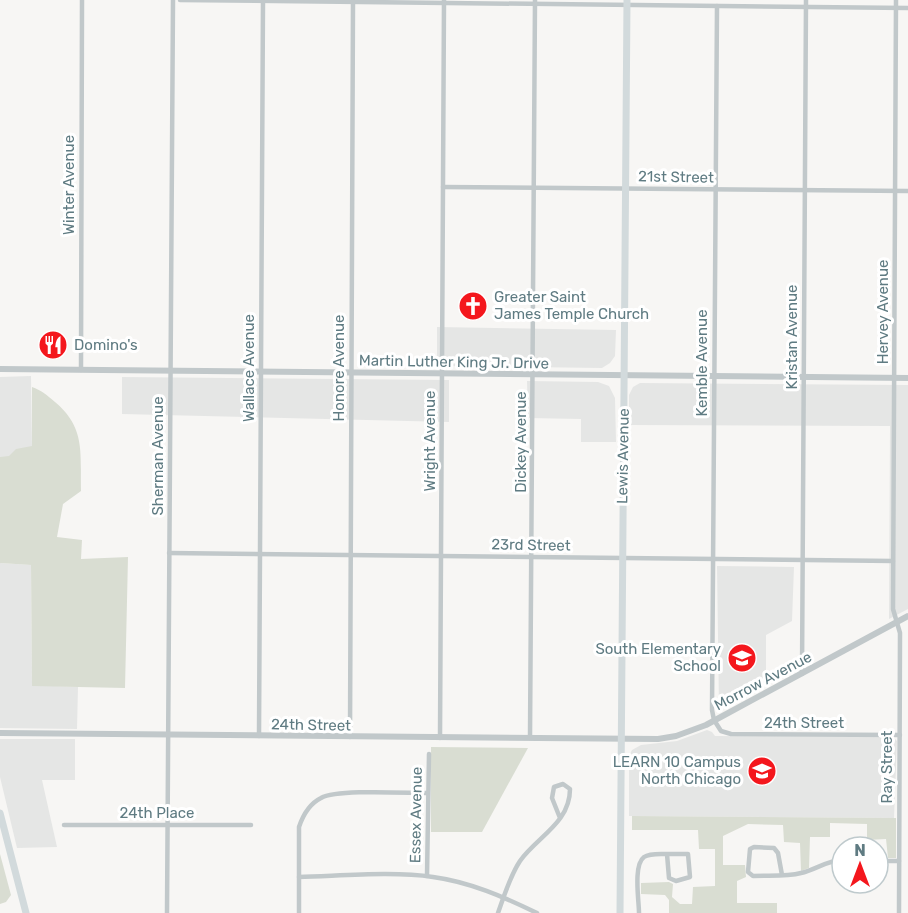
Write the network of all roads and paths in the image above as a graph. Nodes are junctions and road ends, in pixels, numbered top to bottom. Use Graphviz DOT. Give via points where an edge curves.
graph roads {
  1 [pos="82,0"];
  2 [pos="173,0"];
  3 [pos="180,0"];
  4 [pos="263,0"];
  5 [pos="806,0"];
  6 [pos="896,0"];
  7 [pos="353,1"];
  8 [pos="444,1"];
  9 [pos="535,2"];
  10 [pos="627,2"];
  11 [pos="717,6"];
  12 [pos="806,6"];
  13 [pos="896,7"];
  14 [pos="908,8"];
  15 [pos="443,187"];
  16 [pos="534,188"];
  17 [pos="626,189"];
  18 [pos="715,189"];
  19 [pos="804,190"];
  20 [pos="896,191"];
  21 [pos="908,191"];
  22 [pos="0,369"];
  23 [pos="81,370"];
  24 [pos="171,371"];
  25 [pos="261,372"];
  26 [pos="351,373"];
  27 [pos="442,374"];
  28 [pos="533,375"];
  29 [pos="624,376"];
  30 [pos="714,377"];
  31 [pos="803,378"];
  32 [pos="894,378"];
  33 [pos="908,378"];
  34 [pos="169,553"];
  35 [pos="260,554"];
  36 [pos="350,555"];
  37 [pos="441,556"];
  38 [pos="532,557"];
  39 [pos="622,557"];
  40 [pos="712,559"];
  41 [pos="802,560"];
  42 [pos="893,561"];
  43 [pos="908,616"];
  44 [pos="897,622"];
  45 [pos="802,674"];
  46 [pos="714,720"];
  47 [pos="0,733"];
  48 [pos="168,735"];
  49 [pos="900,735"];
  50 [pos="259,736"];
  51 [pos="350,737"];
  52 [pos="440,738"];
  53 [pos="530,739"];
  54 [pos="621,740"];
  55 [pos="429,754"];
  56 [pos="427,794"];
  57 [pos="0,813"];
  58 [pos="560,818"];
  59 [pos="64,825"];
  60 [pos="167,825"];
  61 [pos="251,825"];
  62 [pos="667,854"];
  63 [pos="830,861"];
  64 [pos="890,861"];
  65 [pos="899,861"];
  66 [pos="782,875"];
  67 [pos="427,876"];
  68 [pos="299,877"];
  69 [pos="504,897"];
  70 [pos="26,913"];
  71 [pos="167,913"];
  72 [pos="299,913"];
  73 [pos="498,913"];
  74 [pos="537,913"];
  75 [pos="620,913"];
  76 [pos="639,913"];
  77 [pos="899,913"];
  1 -- 23 [label="street, Winter Avenue"];
  2 -- 24 [label="street, Sherman Avenue"];
  3 -- 4 [label="street"];
  4 -- 7 [label="street"];
  4 -- 25 [label="street, Wallace Avenue"];
  5 -- 12 [label="street, Kristan Avenue"];
  6 -- 13 [label="street, Hervey Avenue"];
  7 -- 8 [label="street"];
  7 -- 26 [label="street, Honore Avenue"];
  8 -- 9 [label="street"];
  8 -- 15 [label="street, Wright Avenue"];
  9 -- 10 [label="street"];
  9 -- 16 [label="street, Dickey Avenue"];
  10 -- 11 [label="street"];
  10 -- 17 [label="main road, Lewis Avenue"];
  11 -- 12 [label="street"];
  11 -- 18 [label="street, Kemble Avenue"];
  12 -- 13 [label="street"];
  12 -- 19 [label="street, Kristan Avenue"];
  13 -- 14 [label="street"];
  13 -- 20 [label="street, Hervey Avenue"];
  15 -- 16 [label="street, 21st Street"];
  15 -- 27 [label="street, Wright Avenue"];
  16 -- 17 [label="street, 21st Street"];
  16 -- 28 [label="street, Dickey Avenue"];
  17 -- 18 [label="street, 21st Street"];
  17 -- 29 [label="main road, Lewis Avenue"];
  18 -- 19 [label="street, 21st Street"];
  18 -- 30 [label="street, Kemble Avenue"];
  19 -- 20 [label="street, 21st Street"];
  19 -- 31 [label="street, Kristan Avenue"];
  20 -- 21 [label="street, 21st Street"];
  20 -- 32 [label="street, Hervey Avenue"];
  22 -- 23 [label="street, Martin Luther King Jr. Drive"];
  23 -- 24 [label="street, Martin Luther King Jr. Drive"];
  24 -- 25 [label="street, Martin Luther King Jr. Drive"];
  24 -- 34 [label="street, Sherman Avenue"];
  25 -- 26 [label="street, Martin Luther King Jr. Drive"];
  25 -- 35 [label="street, Wallace Avenue"];
  26 -- 27 [label="street, Martin Luther King Jr. Drive"];
  26 -- 36 [label="street, Honore Avenue"];
  27 -- 28 [label="street, Martin Luther King Jr. Drive"];
  27 -- 37 [label="street, Wright Avenue"];
  28 -- 29 [label="street, Martin Luther King Jr. Drive"];
  28 -- 38 [label="street, Dickey Avenue"];
  29 -- 30 [label="street, Martin Luther King Jr. Drive"];
  29 -- 39 [label="main road, Lewis Avenue"];
  30 -- 31 [label="street, Martin Luther King Jr. Drive"];
  30 -- 40 [label="street, Kemble Avenue"];
  31 -- 32 [label="street, Martin Luther King Jr. Drive"];
  31 -- 41 [label="street, Kristan Avenue"];
  32 -- 33 [label="street, Martin Luther King Jr. Drive"];
  32 -- 42 [label="street, Hervey Avenue"];
  34 -- 35 [label="street, 23rd Street"];
  34 -- 48 [label="street, Sherman Avenue"];
  35 -- 36 [label="street, 23rd Street"];
  35 -- 50 [label="street, Wallace Avenue"];
  36 -- 37 [label="street, 23rd Street"];
  36 -- 51 [label="street, Honore Avenue"];
  37 -- 38 [label="street, 23rd Street"];
  37 -- 52 [label="street, Wright Avenue"];
  38 -- 39 [label="street, 23rd Street"];
  38 -- 53 [label="street, Dickey Avenue"];
  39 -- 40 [label="street, 23rd Street"];
  39 -- 54 [label="main road, Lewis Avenue"];
  40 -- 41 [label="street, 23rd Street"];
  40 -- 46 [label="street, Kemble Avenue"];
  41 -- 42 [label="street, 23rd Street"];
  41 -- 45 [label="street, Kristan Avenue"];
  42 -- 44 [label="street, Hervey Avenue" via="892,609"];
  43 -- 44 [label="street, Morrow Avenue"];
  44 -- 45 [label="street, Morrow Avenue"];
  44 -- 49 [label="street, Ray Street"];
  45 -- 46 [label="street, Morrow Avenue"];
  46 -- 49 [label="street, 24th Street" via="721,731 731,734"];
  46 -- 54 [label="street, Morrow Avenue" via="668,738"];
  47 -- 48 [label="street, 24th Street"];
  48 -- 50 [label="street, 24th Street"];
  48 -- 60 [label="street, Sherman Avenue"];
  49 -- 65 [label="street, Ray Street"];
  50 -- 51 [label="street, 24th Street"];
  51 -- 52 [label="street, 24th Street"];
  52 -- 53 [label="street, 24th Street"];
  53 -- 54 [label="street, 24th Street"];
  54 -- 75 [label="main road, Lewis Avenue"];
  55 -- 56 [label="street, Essex Avenue"];
  56 -- 67 [label="street, Essex Avenue"];
  56 -- 68 [label="street" via="322,796 303,815 299,827"];
  57 -- 70 [label="main road"];
  58 -- 58 [label="street" via="570,795 570,789 563,784 554,787 552,793"];
  58 -- 69 [label="street" via="520,862"];
  59 -- 60 [label="street, 24th Place"];
  60 -- 61 [label="street, 24th Place"];
  60 -- 71 [label="street, Sherman Avenue"];
  62 -- 62 [label="street" via="669,878 687,879 691,875 688,854"];
  62 -- 76 [label="street" via="644,858 638,868"];
  63 -- 66 [label="street" via="797,874"];
  64 -- 65 [label="street"];
  65 -- 77 [label="street, Ray Street"];
  66 -- 66 [label="street" via="774,848 750,849 750,874"];
  67 -- 68 [label="street"];
  67 -- 69 [label="street"];
  68 -- 72 [label="street"];
  69 -- 73 [label="street"];
  69 -- 74 [label="street"];
}
